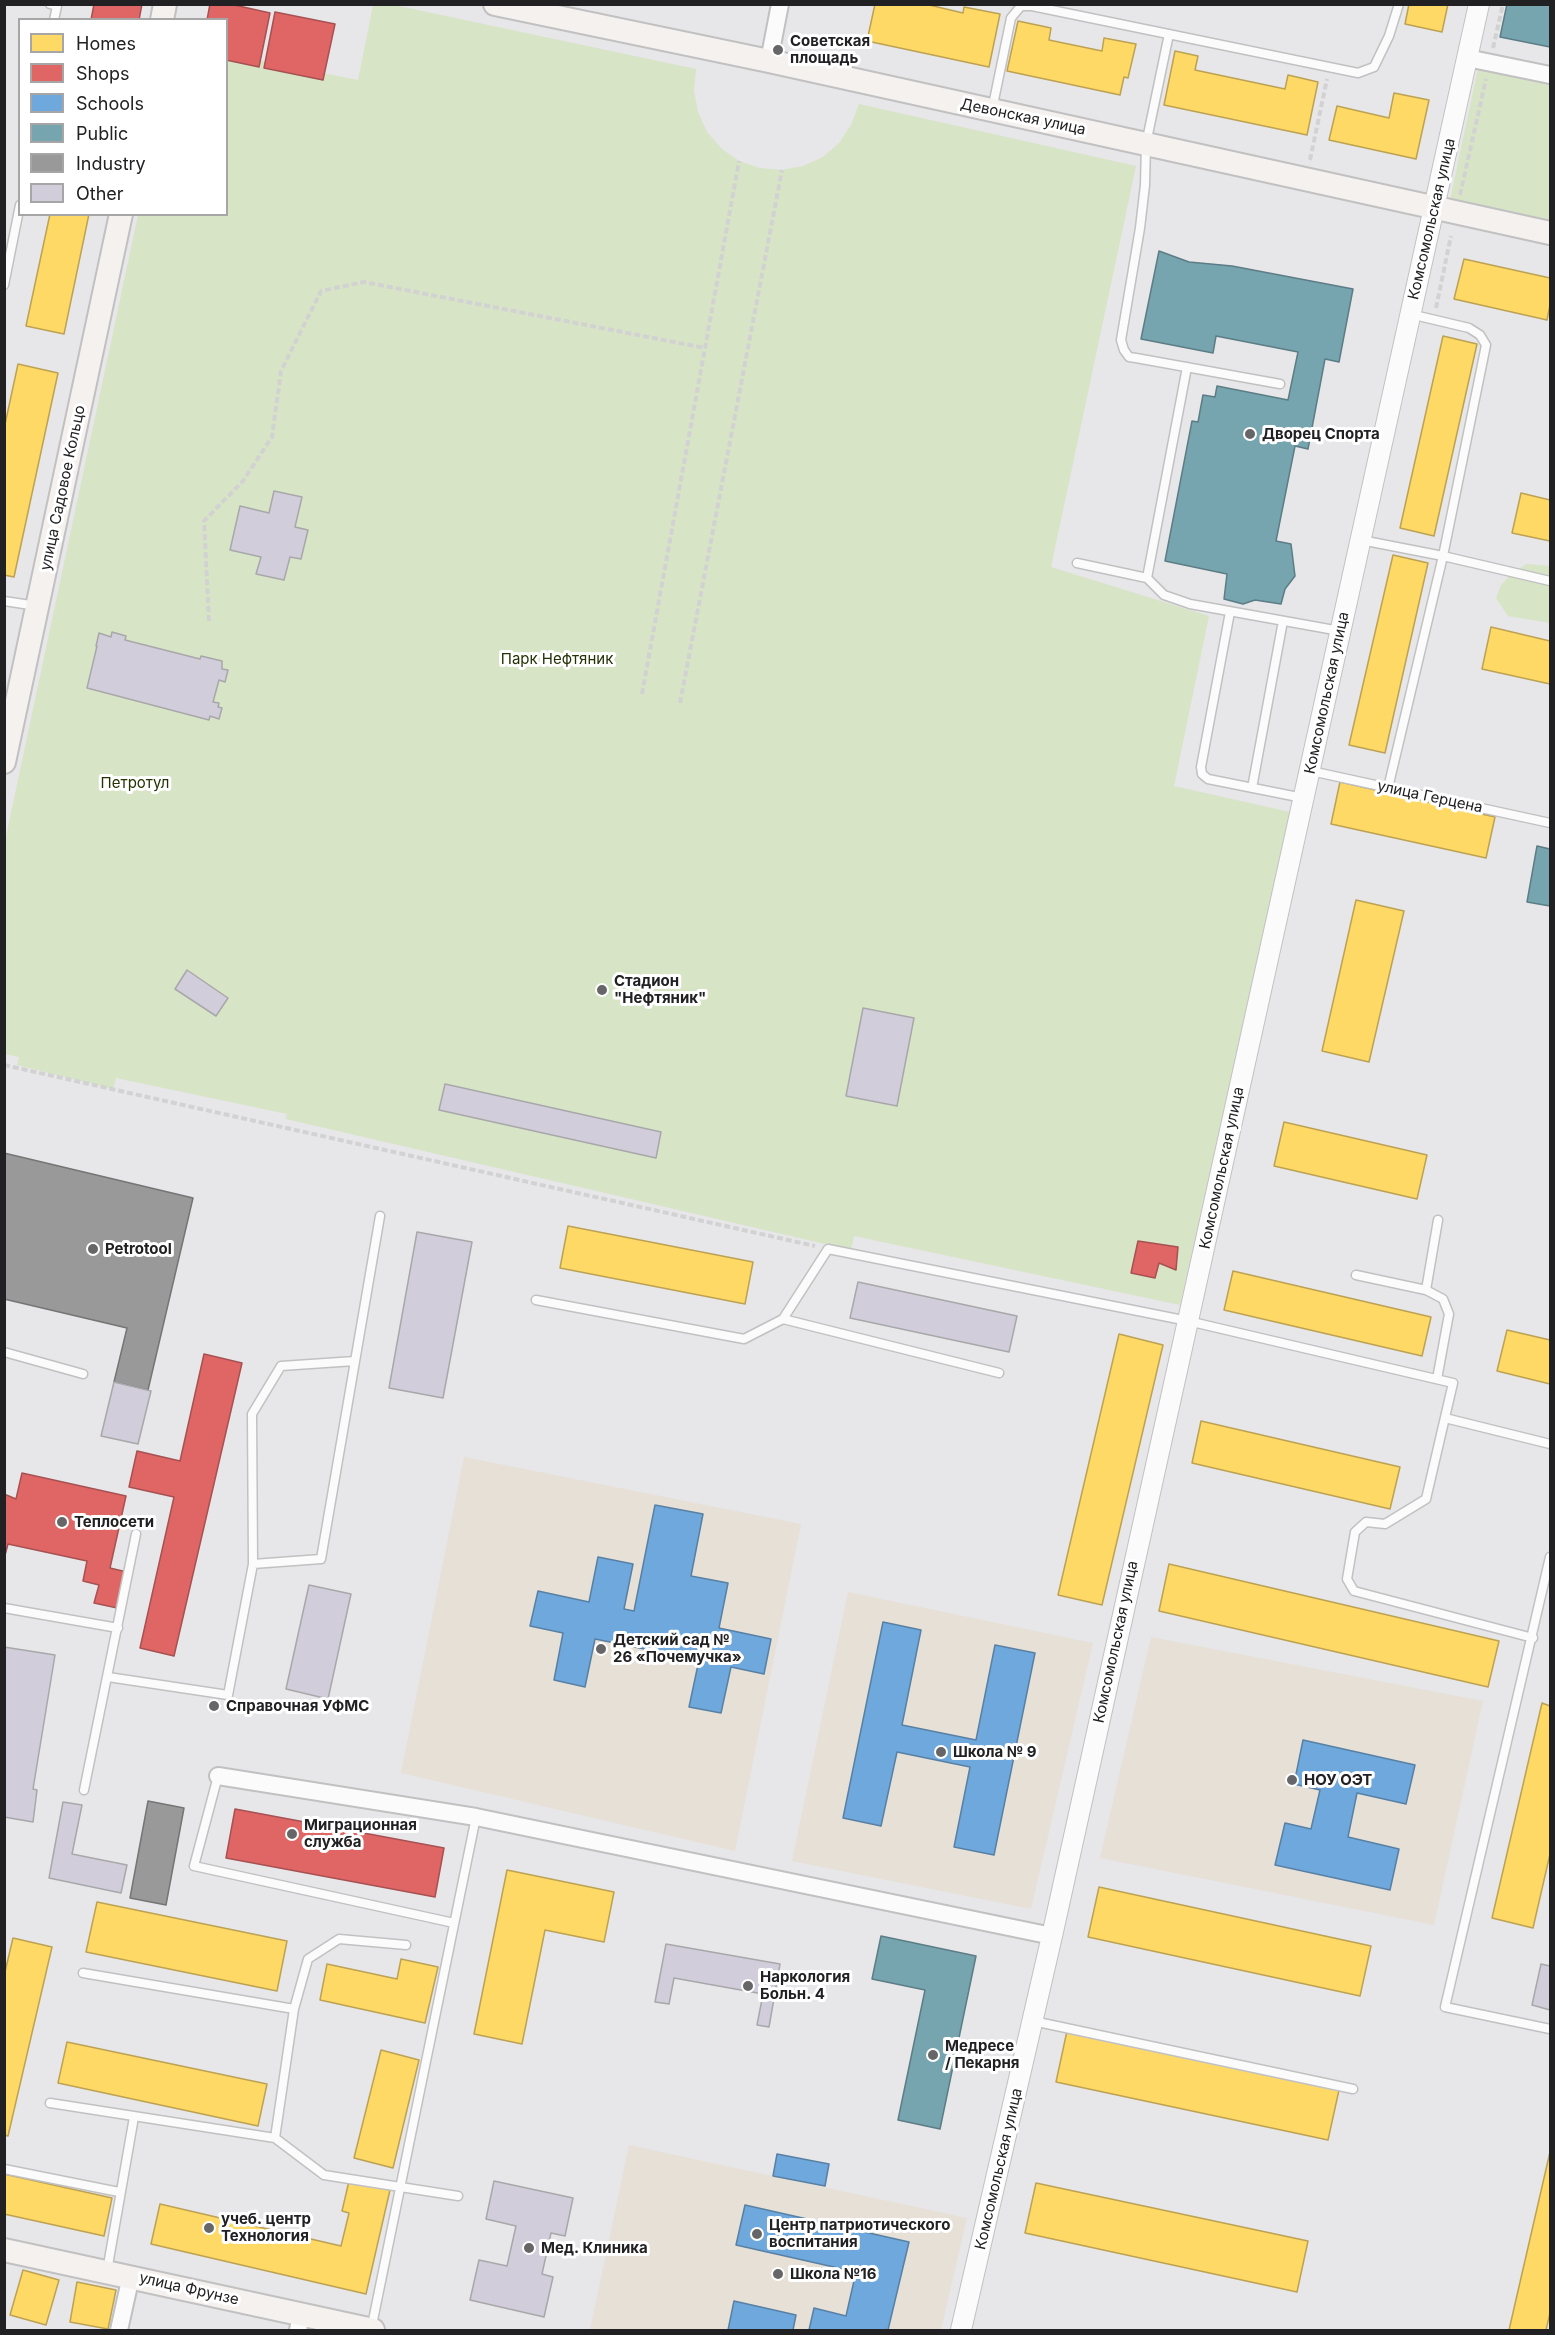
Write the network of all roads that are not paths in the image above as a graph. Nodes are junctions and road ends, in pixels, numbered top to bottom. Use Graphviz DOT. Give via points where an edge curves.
graph roads {
  1 [pos="50,4"];
  2 [pos="495,4"];
  3 [pos="780,4"];
  4 [pos="1399,4"];
  5 [pos="1479,4"];
  6 [pos="54,18"];
  7 [pos="1169,34"];
  8 [pos="1467,58"];
  9 [pos="769,61"];
  10 [pos="1551,75"];
  11 [pos="992,110"];
  12 [pos="1146,144"];
  13 [pos="1434,207"];
  14 [pos="18,215"];
  15 [pos="121,216"];
  16 [pos="1551,232"];
  17 [pos="4,285"];
  18 [pos="1410,314"];
  19 [pos="1187,367"];
  20 [pos="1280,384"];
  21 [pos="1360,540"];
  22 [pos="1443,556"];
  23 [pos="1077,563"];
  24 [pos="1147,578"];
  25 [pos="1551,581"];
  26 [pos="4,600"];
  27 [pos="38,606"];
  28 [pos="1230,612"];
  29 [pos="1283,621"];
  30 [pos="1340,632"];
  31 [pos="4,762"];
  32 [pos="1310,771"];
  33 [pos="1252,788"];
  34 [pos="1388,788"];
  35 [pos="1303,798"];
  36 [pos="1551,823"];
  37 [pos="380,1216"];
  38 [pos="1438,1220"];
  39 [pos="1356,1275"];
  40 [pos="1426,1290"];
  41 [pos="536,1300"];
  42 [pos="783,1319"];
  43 [pos="1188,1321"];
  44 [pos="4,1352"];
  45 [pos="355,1360"];
  46 [pos="999,1373"];
  47 [pos="83,1374"];
  48 [pos="1437,1379"];
  49 [pos="1445,1418"];
  50 [pos="1551,1444"];
  51 [pos="136,1534"];
  52 [pos="1551,1557"];
  53 [pos="254,1564"];
  54 [pos="4,1608"];
  55 [pos="118,1628"];
  56 [pos="1533,1638"];
  57 [pos="108,1677"];
  58 [pos="218,1776"];
  59 [pos="84,1790"];
  60 [pos="476,1817"];
  61 [pos="454,1923"];
  62 [pos="1052,1936"];
  63 [pos="406,1945"];
  64 [pos="83,1973"];
  65 [pos="294,2009"];
  66 [pos="1033,2021"];
  67 [pos="1551,2029"];
  68 [pos="1353,2089"];
  69 [pos="50,2103"];
  70 [pos="134,2117"];
  71 [pos="275,2138"];
  72 [pos="4,2169"];
  73 [pos="400,2187"];
  74 [pos="119,2192"];
  75 [pos="458,2196"];
  76 [pos="4,2250"];
  77 [pos="107,2271"];
  78 [pos="131,2276"];
  79 [pos="299,2323"];
  80 [pos="372,2330"];
  81 [pos="119,2331"];
  82 [pos="962,2331"];
  1 -- 6 [label="lane" via="57,6"];
  2 -- 9 [label="main road, Девонская улица" via="564,15"];
  3 -- 9 [label="street"];
  4 -- 7 [label="lane" via="1374,67 1358,73"];
  5 -- 8 [label="street, Комсомольская улица"];
  7 -- 11 [label="lane" via="1022,6 1011,18"];
  7 -- 12 [label="lane"];
  8 -- 10 [label="street"];
  8 -- 13 [label="street, Комсомольская улица"];
  9 -- 11 [label="main road, Девонская улица"];
  11 -- 12 [label="main road, Девонская улица"];
  12 -- 13 [label="main road, Девонская улица"];
  12 -- 19 [label="lane" via="1140,228 1121,340 1129,357"];
  13 -- 16 [label="main road, Девонская улица"];
  13 -- 18 [label="street, Комсомольская улица"];
  14 -- 17 [label="lane"];
  15 -- 27 [label="main road, улица Садовое Кольцо"];
  18 -- 21 [label="street, Комсомольская улица"];
  18 -- 22 [label="lane" via="1469,328 1486,345"];
  19 -- 20 [label="lane"];
  19 -- 24 [label="lane"];
  21 -- 22 [label="lane"];
  21 -- 30 [label="street, Комсомольская улица"];
  22 -- 25 [label="lane"];
  22 -- 34 [label="lane"];
  23 -- 24 [label="lane"];
  24 -- 28 [label="lane" via="1164,595"];
  26 -- 27 [label="lane"];
  27 -- 31 [label="main road, улица Садовое Кольцо"];
  28 -- 29 [label="lane"];
  28 -- 33 [label="lane" via="1201,767 1208,779"];
  29 -- 30 [label="lane"];
  29 -- 33 [label="lane"];
  30 -- 32 [label="street, Комсомольская улица"];
  32 -- 34 [label="lane, улица Герцена"];
  32 -- 35 [label="street, Комсомольская улица"];
  33 -- 35 [label="lane"];
  34 -- 36 [label="lane, улица Герцена"];
  35 -- 43 [label="street, Комсомольская улица"];
  37 -- 45 [label="lane"];
  38 -- 40 [label="lane"];
  39 -- 40 [label="lane"];
  40 -- 48 [label="lane" via="1443,1299 1449,1314"];
  41 -- 42 [label="lane" via="744,1339"];
  42 -- 43 [label="lane" via="828,1250"];
  42 -- 46 [label="lane"];
  43 -- 48 [label="lane"];
  43 -- 62 [label="street, Комсомольская улица"];
  44 -- 47 [label="lane"];
  45 -- 53 [label="lane" via="321,1558"];
  45 -- 53 [label="lane" via="281,1366 252,1414"];
  48 -- 49 [label="lane" via="1453,1383"];
  49 -- 50 [label="lane"];
  49 -- 56 [label="lane" via="1426,1499 1385,1524 1366,1522 1355,1532 1347,1579 1354,1591"];
  51 -- 55 [label="lane"];
  52 -- 56 [label="lane"];
  53 -- 57 [label="lane" via="228,1695"];
  54 -- 55 [label="lane"];
  55 -- 57 [label="lane"];
  56 -- 67 [label="lane" via="1445,2007"];
  57 -- 59 [label="lane"];
  58 -- 60 [label="street"];
  58 -- 61 [label="lane" via="194,1866"];
  60 -- 61 [label="lane"];
  60 -- 62 [label="street"];
  61 -- 73 [label="lane"];
  62 -- 66 [label="street, Комсомольская улица"];
  63 -- 65 [label="lane" via="339,1940 308,1959"];
  64 -- 65 [label="lane"];
  65 -- 71 [label="lane"];
  66 -- 68 [label="lane"];
  66 -- 82 [label="street, Комсомольская улица"];
  69 -- 70 [label="lane"];
  70 -- 71 [label="lane"];
  70 -- 74 [label="lane"];
  71 -- 73 [label="lane" via="324,2175"];
  72 -- 74 [label="lane"];
  73 -- 75 [label="lane"];
  73 -- 80 [label="lane"];
  74 -- 77 [label="lane" via="122,2197"];
  76 -- 77 [label="main road, улица Фрунзе"];
  77 -- 78 [label="main road, улица Фрунзе"];
  78 -- 79 [label="main road, улица Фрунзе"];
  78 -- 81 [label="street"];
  79 -- 80 [label="main road, улица Фрунзе"];
}
